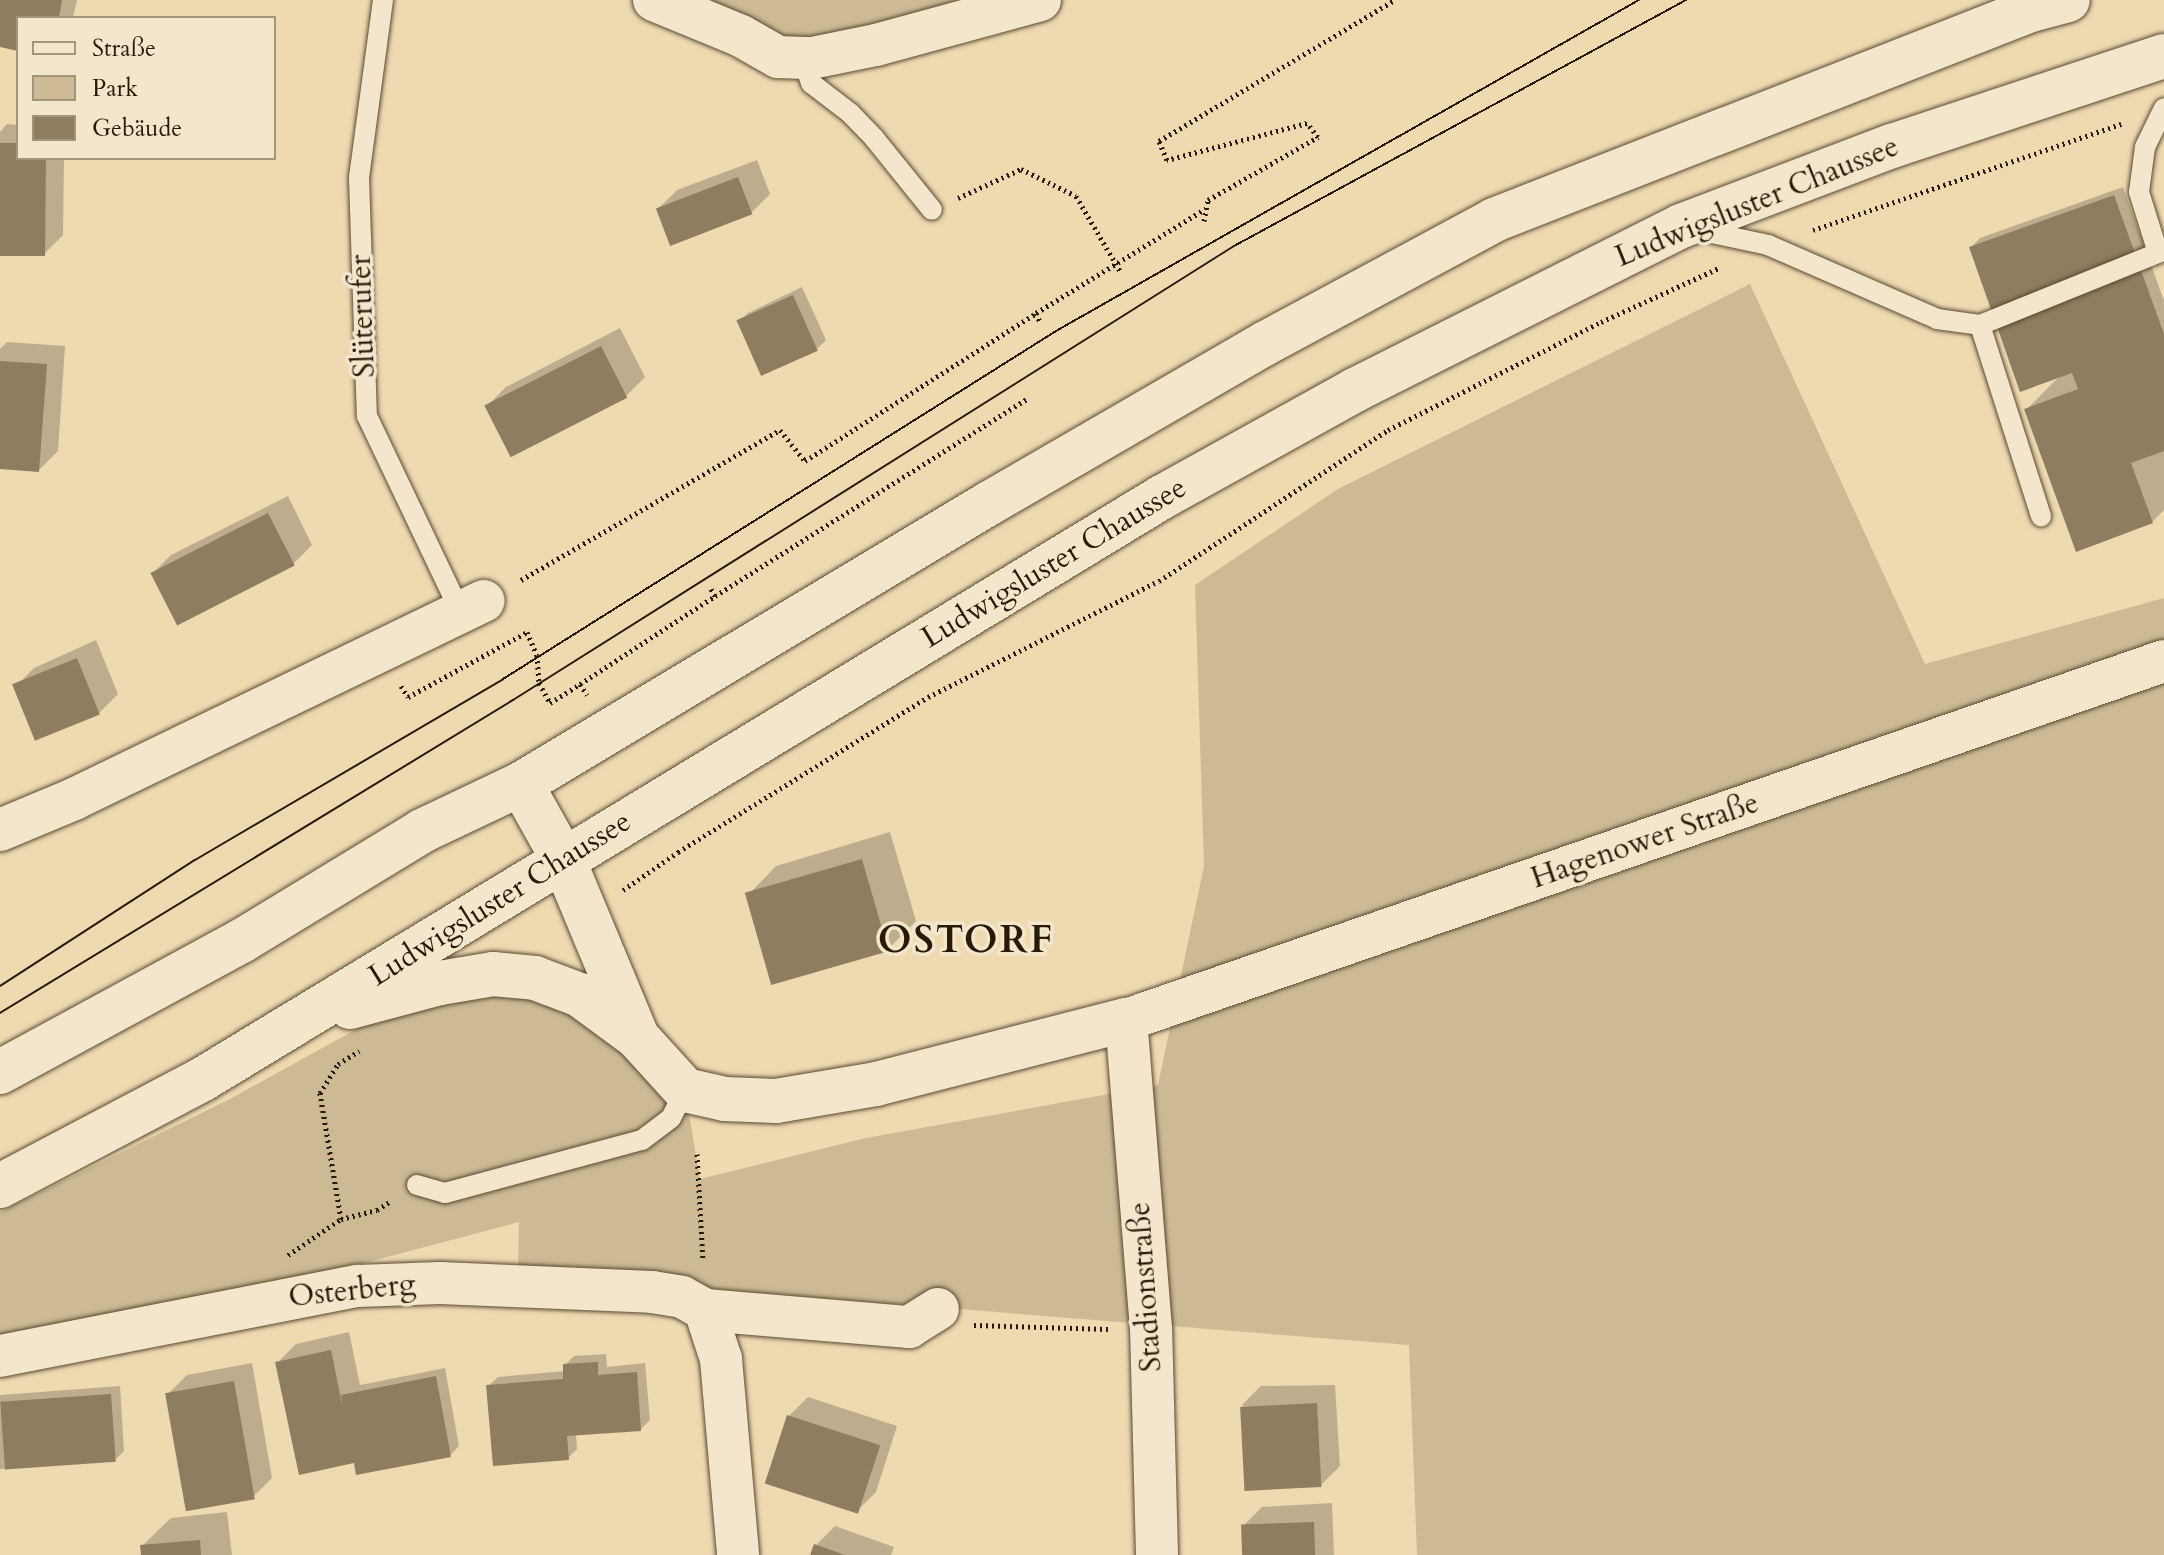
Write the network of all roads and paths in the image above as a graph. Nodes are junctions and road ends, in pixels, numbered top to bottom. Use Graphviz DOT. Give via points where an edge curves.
graph roads {
  1 [pos="383,0"];
  2 [pos="654,0"];
  3 [pos="1040,0"];
  4 [pos="1395,0"];
  5 [pos="2047,3"];
  6 [pos="2164,56"];
  7 [pos="802,58"];
  8 [pos="2163,109"];
  9 [pos="989,184"];
  10 [pos="1206,208"];
  11 [pos="932,210"];
  12 [pos="1204,221"];
  13 [pos="1681,226"];
  14 [pos="1768,245"];
  15 [pos="2161,261"];
  16 [pos="1117,263"];
  17 [pos="1120,271"];
  18 [pos="1036,313"];
  19 [pos="1040,322"];
  20 [pos="1980,325"];
  21 [pos="1027,399"];
  22 [pos="2041,516"];
  23 [pos="710,587"];
  24 [pos="715,596"];
  25 [pos="472,607"];
  26 [pos="512,641"];
  27 [pos="2164,661"];
  28 [pos="580,684"];
  29 [pos="589,699"];
  30 [pos="521,784"];
  31 [pos="0,830"];
  32 [pos="564,861"];
  33 [pos="619,893"];
  34 [pos="302,1020"];
  35 [pos="1126,1020"];
  36 [pos="637,1037"];
  37 [pos="364,1048"];
  38 [pos="0,1072"];
  39 [pos="685,1090"];
  40 [pos="697,1154"];
  41 [pos="417,1185"];
  42 [pos="0,1186"];
  43 [pos="341,1219"];
  44 [pos="702,1245"];
  45 [pos="287,1297"];
  46 [pos="938,1309"];
  47 [pos="705,1310"];
  48 [pos="1101,1329"];
  49 [pos="0,1356"];
  50 [pos="738,1555"];
  51 [pos="1157,1555"];
  1 -- 25 [label="lane, Slüterufer" via="359,178 367,416"];
  2 -- 7 [label="street" via="778,57"];
  3 -- 7 [label="street" via="876,45"];
  4 -- 10 [label="path" via="1159,141 1167,160 1307,123 1318,137 1208,200"];
  5 -- 30 [label="street" via="1494,220 1266,343 988,504"];
  6 -- 13 [label="street, Ludwigsluster Chaussee" via="1892,146"];
  7 -- 11 [label="lane" via="811,83 874,138"];
  8 -- 14 [label="path"];
  8 -- 15 [label="lane" via="2145,147 2139,192"];
  9 -- 16 [label="path" via="1021,169 1076,196"];
  10 -- 12 [label="path"];
  10 -- 16 [label="path"];
  13 -- 14 [label="lane"];
  13 -- 32 [label="street, Ludwigsluster Chaussee" via="1355,390 1162,497"];
  14 -- 20 [label="lane" via="1937,319"];
  14 -- 33 [label="path" via="1388,430 1159,581 928,697"];
  15 -- 20 [label="lane"];
  16 -- 17 [label="path"];
  16 -- 18 [label="path"];
  18 -- 19 [label="path"];
  18 -- 25 [label="path" via="805,461 780,430"];
  20 -- 22 [label="lane"];
  21 -- 24 [label="path"];
  23 -- 24 [label="path"];
  24 -- 28 [label="path"];
  25 -- 31 [label="street"];
  26 -- 28 [label="path" via="527,632 537,655 539,683 550,703"];
  27 -- 35 [label="street, Hagenower Straße"];
  28 -- 29 [label="path"];
  30 -- 32 [label="street"];
  30 -- 38 [label="street" via="422,831 243,940"];
  32 -- 34 [label="street, Ludwigsluster Chaussee"];
  32 -- 36 [label="street"];
  34 -- 36 [label="street" via="493,974 535,978 580,995"];
  34 -- 42 [label="street, Ludwigsluster Chaussee" via="203,1079"];
  35 -- 39 [label="street" via="876,1084 776,1101 725,1099"];
  35 -- 51 [label="street, Stadionstraße" via="1151,1329"];
  36 -- 39 [label="street"];
  37 -- 43 [label="path" via="338,1064 320,1093"];
  39 -- 41 [label="lane" via="671,1118 642,1140 445,1193"];
  40 -- 44 [label="path"];
  41 -- 43 [label="path" via="377,1210"];
  43 -- 45 [label="path" via="282,1259"];
  45 -- 47 [label="street, Osterberg" via="358,1286 440,1283 652,1292 682,1297"];
  45 -- 49 [label="street, Osterberg"];
  46 -- 47 [label="street, Osterberg" via="909,1327"];
  46 -- 48 [label="path" via="958,1324"];
  47 -- 50 [label="street" via="721,1359"];
}
